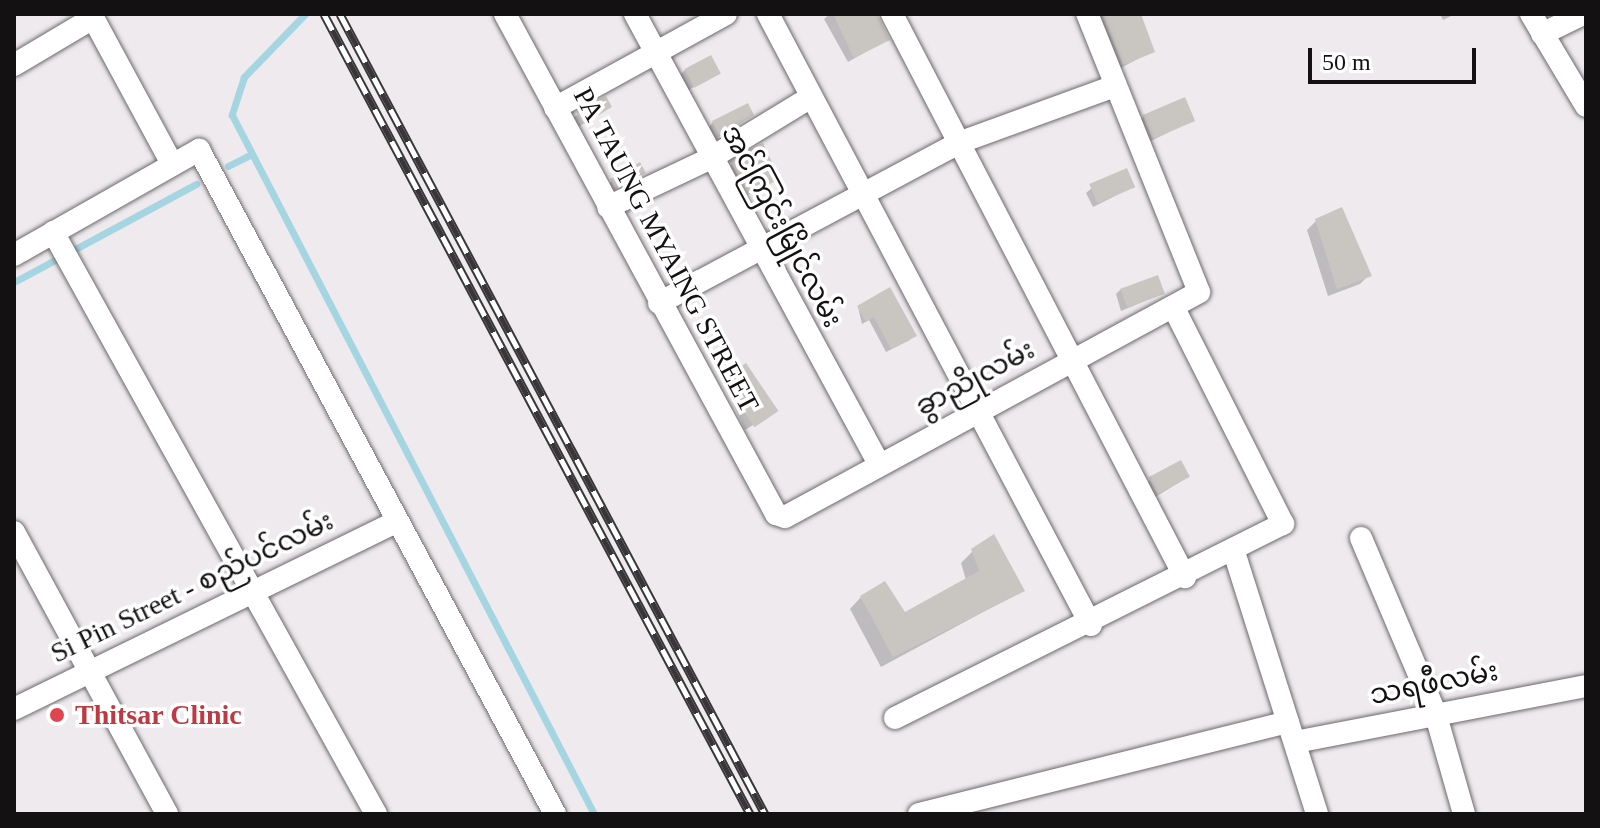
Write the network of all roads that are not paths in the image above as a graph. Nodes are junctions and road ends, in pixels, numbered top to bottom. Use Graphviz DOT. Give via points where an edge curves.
graph roads {
  1 [pos="505,14"];
  2 [pos="635,14"];
  3 [pos="726,14"];
  4 [pos="768,14"];
  5 [pos="892,14"];
  6 [pos="1087,14"];
  7 [pos="1531,14"];
  8 [pos="1583,14"];
  9 [pos="92,16"];
  10 [pos="1542,34"];
  11 [pos="655,53"];
  12 [pos="14,65"];
  13 [pos="1115,86"];
  14 [pos="811,97"];
  15 [pos="1586,106"];
  16 [pos="555,108"];
  17 [pos="961,142"];
  18 [pos="711,158"];
  19 [pos="172,164"];
  20 [pos="862,195"];
  21 [pos="608,207"];
  22 [pos="53,232"];
  23 [pos="759,250"];
  24 [pos="14,255"];
  25 [pos="659,303"];
  26 [pos="1174,308"];
  27 [pos="1074,359"];
  28 [pos="980,409"];
  29 [pos="879,464"];
  30 [pos="776,514"];
  31 [pos="397,521"];
  32 [pos="14,532"];
  33 [pos="1361,538"];
  34 [pos="1234,552"];
  35 [pos="1185,577"];
  36 [pos="252,589"];
  37 [pos="1091,625"];
  38 [pos="89,670"];
  39 [pos="1586,686"];
  40 [pos="14,709"];
  41 [pos="1435,712"];
  42 [pos="895,718"];
  43 [pos="1291,732"];
  44 [pos="167,814"];
  45 [pos="376,814"];
  46 [pos="555,814"];
  47 [pos="919,814"];
  48 [pos="1317,814"];
  49 [pos="1464,814"];
  1 -- 16 [label="street, PA TAUNG MYAING STREET"];
  2 -- 11 [label="street, အင်ကြင်းမြိုင်လမ်း"];
  3 -- 11 [label="street"];
  4 -- 14 [label="street"];
  5 -- 17 [label="street"];
  6 -- 13 [label="street"];
  7 -- 10 [label="street"];
  8 -- 10 [label="street"];
  9 -- 12 [label="street"];
  9 -- 19 [label="street"];
  10 -- 15 [label="street"];
  11 -- 16 [label="street"];
  11 -- 18 [label="street, အင်ကြင်းမြိုင်လမ်း"];
  13 -- 17 [label="street"];
  13 -- 26 [label="street, ခွာညိုလမ်း" via="1199,287"];
  14 -- 18 [label="street"];
  14 -- 20 [label="street"];
  16 -- 21 [label="street, PA TAUNG MYAING STREET"];
  17 -- 20 [label="street"];
  17 -- 27 [label="street"];
  18 -- 21 [label="street"];
  18 -- 23 [label="street, အင်ကြင်းမြိုင်လမ်း"];
  19 -- 22 [label="street"];
  19 -- 31 [label="street" via="199,150"];
  20 -- 23 [label="street"];
  20 -- 28 [label="street"];
  21 -- 25 [label="street, PA TAUNG MYAING STREET"];
  22 -- 24 [label="street"];
  22 -- 36 [label="street"];
  23 -- 25 [label="street"];
  23 -- 29 [label="street, အင်ကြင်းမြိုင်လမ်း"];
  25 -- 30 [label="street, PA TAUNG MYAING STREET"];
  26 -- 27 [label="street, ခွာညိုလမ်း"];
  26 -- 34 [label="street" via="1281,515 1279,529"];
  27 -- 28 [label="street, ခွာညိုလမ်း"];
  27 -- 35 [label="street"];
  28 -- 29 [label="street, ခွာညိုလမ်း"];
  28 -- 37 [label="street"];
  29 -- 30 [label="street, ခွာညိုလမ်း" via="795,514"];
  31 -- 36 [label="street, Si Pin Street - စည်ပင်လမ်း"];
  31 -- 46 [label="street"];
  32 -- 38 [label="street"];
  33 -- 41 [label="street"];
  34 -- 35 [label="street"];
  34 -- 43 [label="street"];
  35 -- 37 [label="street"];
  36 -- 38 [label="street, Si Pin Street - စည်ပင်လမ်း"];
  36 -- 45 [label="street"];
  37 -- 42 [label="street"];
  38 -- 40 [label="street, Si Pin Street - စည်ပင်လမ်း"];
  38 -- 44 [label="street"];
  39 -- 41 [label="street, သရဖီလမ်း"];
  41 -- 43 [label="street, သရဖီလမ်း"];
  41 -- 49 [label="street"];
  43 -- 47 [label="street, သရဖီလမ်း"];
  43 -- 48 [label="street"];
}
